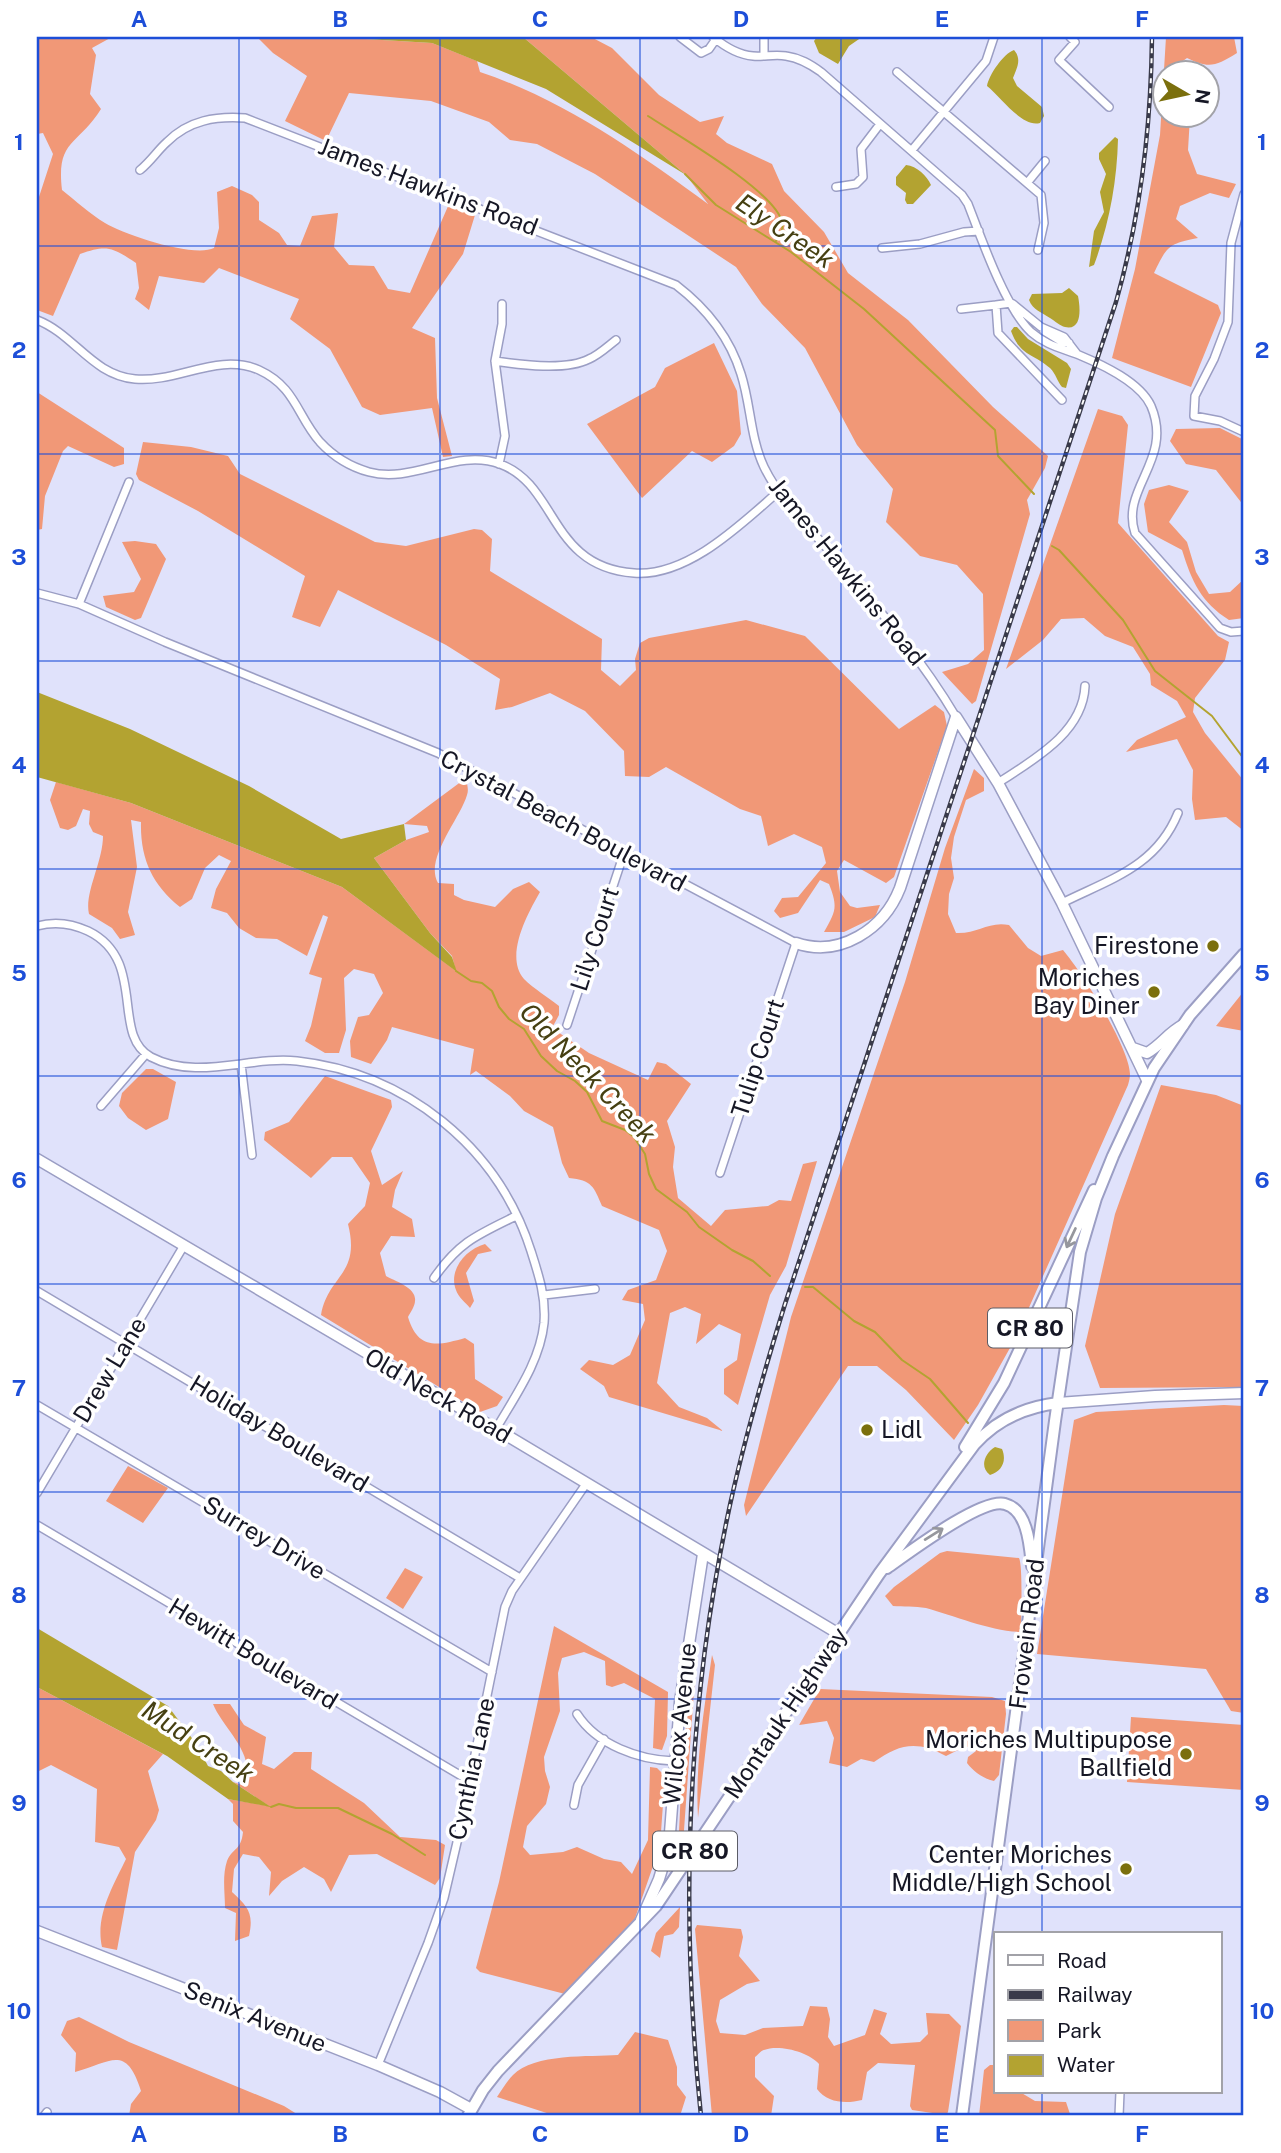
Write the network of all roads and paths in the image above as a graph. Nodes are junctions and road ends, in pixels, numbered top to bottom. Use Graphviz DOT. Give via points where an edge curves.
graph roads {
  1 [pos="680,37"];
  2 [pos="764,37"];
  3 [pos="994,37"];
  4 [pos="1070,37"];
  5 [pos="715,38"];
  6 [pos="764,55"];
  7 [pos="897,72"];
  8 [pos="1109,107"];
  9 [pos="944,111"];
  10 [pos="880,124"];
  11 [pos="912,149"];
  12 [pos="1045,161"];
  13 [pos="140,170"];
  14 [pos="1027,183"];
  15 [pos="836,187"];
  16 [pos="1244,194"];
  17 [pos="979,230"];
  18 [pos="882,247"];
  19 [pos="1038,250"];
  20 [pos="1011,303"];
  21 [pos="502,304"];
  22 [pos="996,305"];
  23 [pos="961,309"];
  24 [pos="37,320"];
  25 [pos="1041,327"];
  26 [pos="1035,335"];
  27 [pos="616,340"];
  28 [pos="1077,354"];
  29 [pos="495,361"];
  30 [pos="1062,400"];
  31 [pos="1244,432"];
  32 [pos="499,464"];
  33 [pos="129,482"];
  34 [pos="779,492"];
  35 [pos="37,593"];
  36 [pos="79,604"];
  37 [pos="1244,631"];
  38 [pos="1085,686"];
  39 [pos="956,717"];
  40 [pos="998,783"];
  41 [pos="1178,813"];
  42 [pos="624,853"];
  43 [pos="1062,903"];
  44 [pos="37,926"];
  45 [pos="796,943"];
  46 [pos="1244,954"];
  47 [pos="567,1025"];
  48 [pos="1183,1025"];
  49 [pos="1133,1048"];
  50 [pos="146,1054"];
  51 [pos="242,1064"];
  52 [pos="1147,1080"];
  53 [pos="100,1106"];
  54 [pos="252,1155"];
  55 [pos="1113,1156"];
  56 [pos="37,1159"];
  57 [pos="720,1172"];
  58 [pos="516,1216"];
  59 [pos="183,1247"];
  60 [pos="434,1278"];
  61 [pos="595,1289"];
  62 [pos="37,1291"];
  63 [pos="544,1295"];
  64 [pos="127,1344"];
  65 [pos="1244,1393"];
  66 [pos="1058,1403"];
  67 [pos="37,1405"];
  68 [pos="76,1427"];
  69 [pos="496,1429"];
  70 [pos="586,1485"];
  71 [pos="37,1493"];
  72 [pos="937,1494"];
  73 [pos="37,1525"];
  74 [pos="703,1554"];
  75 [pos="879,1574"];
  76 [pos="520,1578"];
  77 [pos="1034,1582"];
  78 [pos="839,1634"];
  79 [pos="492,1672"];
  80 [pos="578,1714"];
  81 [pos="604,1739"];
  82 [pos="674,1761"];
  83 [pos="470,1782"];
  84 [pos="574,1805"];
  85 [pos="37,1931"];
  86 [pos="635,1931"];
  87 [pos="378,2065"];
  88 [pos="1120,2094"];
  89 [pos="469,2113"];
  90 [pos="962,2116"];
  91 [pos="1119,2116"];
  1 -- 5 [label="street" via="701,53"];
  2 -- 6 [label="street"];
  3 -- 9 [label="street" via="986,61"];
  4 -- 8 [label="street" via="1076,41 1059,60"];
  5 -- 6 [label="street" via="741,54"];
  6 -- 10 [label="street" via="808,62"];
  7 -- 9 [label="street"];
  9 -- 11 [label="street"];
  9 -- 14 [label="street"];
  10 -- 11 [label="street"];
  10 -- 15 [label="street" via="861,149 863,177 856,184"];
  11 -- 17 [label="street" via="962,195"];
  12 -- 14 [label="street"];
  13 -- 34 [label="street, James Hawkins Road" via="190,125 213,118 245,118 676,285 713,320 741,373 754,442"];
  14 -- 19 [label="street" via="1041,195 1045,223"];
  16 -- 31 [label="street" via="1231,243 1228,322 1195,396 1194,416"];
  17 -- 18 [label="street" via="920,244"];
  17 -- 20 [label="street"];
  20 -- 22 [label="street"];
  20 -- 25 [label="street"];
  20 -- 26 [label="street"];
  21 -- 29 [label="street"];
  22 -- 23 [label="street"];
  22 -- 30 [label="street" via="998,333"];
  24 -- 32 [label="street" via="54,327 89,360 116,375 151,379 239,364 260,370 294,397 319,441 352,466 371,473 405,474 463,460"];
  25 -- 26 [label="street"];
  25 -- 28 [label="street" via="1069,343"];
  26 -- 28 [label="street" via="1055,348"];
  27 -- 29 [label="street" via="589,360 573,364"];
  28 -- 37 [label="street" via="1143,390 1157,425 1153,458 1131,508 1135,533 1220,628"];
  29 -- 32 [label="street" via="505,436"];
  32 -- 34 [label="street" via="530,486 573,547 602,566 636,573 666,569 718,544"];
  33 -- 36 [label="street"];
  34 -- 39 [label="street, James Hawkins Road" via="930,674"];
  35 -- 36 [label="street, Crystal Beach Boulevard"];
  36 -- 42 [label="street, Crystal Beach Boulevard" via="438,753"];
  38 -- 40 [label="street" via="1084,700 1066,732"];
  39 -- 40 [label="street, James Hawkins Road"];
  39 -- 45 [label="street, Crystal Beach Boulevard" via="900,888 887,913 846,943 822,947"];
  40 -- 43 [label="street, James Hawkins Road"];
  41 -- 43 [label="street" via="1161,845 1142,862"];
  42 -- 45 [label="street, Crystal Beach Boulevard"];
  42 -- 47 [label="street, Lily Court"];
  43 -- 49 [label="street, James Hawkins Road"];
  44 -- 50 [label="street" via="68,924 105,943 121,967 128,1020"];
  45 -- 57 [label="street, Tulip Court"];
  46 -- 48 [label="main road, CR 80"];
  48 -- 49 [label="street" via="1147,1052"];
  48 -- 52 [label="main road, CR 80"];
  49 -- 52 [label="street, James Hawkins Road"];
  50 -- 51 [label="street" via="182,1068"];
  50 -- 53 [label="street"];
  51 -- 54 [label="street"];
  51 -- 58 [label="street" via="298,1061 330,1068 378,1082 421,1105 486,1164"];
  52 -- 55 [label="main road, CR 80"];
  55 -- 66 [label="main road, Frowein Road / CR 80" via="1080,1252"];
  55 -- 72 [label="main road, CR 80, one-way" via="1004,1383"];
  56 -- 59 [label="street, Old Neck Road"];
  58 -- 60 [label="street" via="473,1236"];
  58 -- 63 [label="street"];
  59 -- 64 [label="street, Drew Lane"];
  59 -- 69 [label="street, Old Neck Road"];
  61 -- 63 [label="street"];
  62 -- 64 [label="street, Holiday Boulevard"];
  63 -- 69 [label="street" via="543,1325 533,1363"];
  64 -- 68 [label="street, Drew Lane"];
  64 -- 76 [label="street, Holiday Boulevard"];
  65 -- 66 [label="street"];
  66 -- 72 [label="main road, Montauk Highway / CR 80" via="1023,1412 991,1428"];
  66 -- 77 [label="main road, Frowein Road"];
  67 -- 68 [label="street, Surrey Drive"];
  68 -- 71 [label="street, Drew Lane"];
  68 -- 79 [label="street, Surrey Drive"];
  69 -- 70 [label="street, Old Neck Road"];
  70 -- 74 [label="street, Old Neck Road"];
  70 -- 76 [label="street, Cynthia Lane"];
  72 -- 75 [label="main road, Montauk Highway / CR 80"];
  73 -- 83 [label="street, Hewitt Boulevard"];
  74 -- 78 [label="street, Old Neck Road"];
  74 -- 82 [label="street, Wilcox Avenue"];
  75 -- 77 [label="main road, one-way" via="942,1529 1002,1503 1015,1510 1027,1534"];
  75 -- 78 [label="main road, Montauk Highway / CR 80"];
  76 -- 79 [label="street, Cynthia Lane" via="505,1607"];
  77 -- 90 [label="main road, Frowein Road"];
  78 -- 86 [label="main road, Montauk Highway / CR 80" via="680,1873"];
  79 -- 83 [label="street, Cynthia Lane"];
  80 -- 81 [label="street"];
  81 -- 82 [label="street" via="638,1757"];
  81 -- 84 [label="street" via="578,1785"];
  82 -- 86 [label="street, Wilcox Avenue" via="667,1854"];
  83 -- 87 [label="street, Cynthia Lane" via="436,1923"];
  85 -- 87 [label="street, Senix Avenue"];
  86 -- 89 [label="main road, Montauk Highway / CR 80" via="498,2071"];
  87 -- 89 [label="street, Senix Avenue" via="440,2092"];
  88 -- 91 [label="street"];
}
